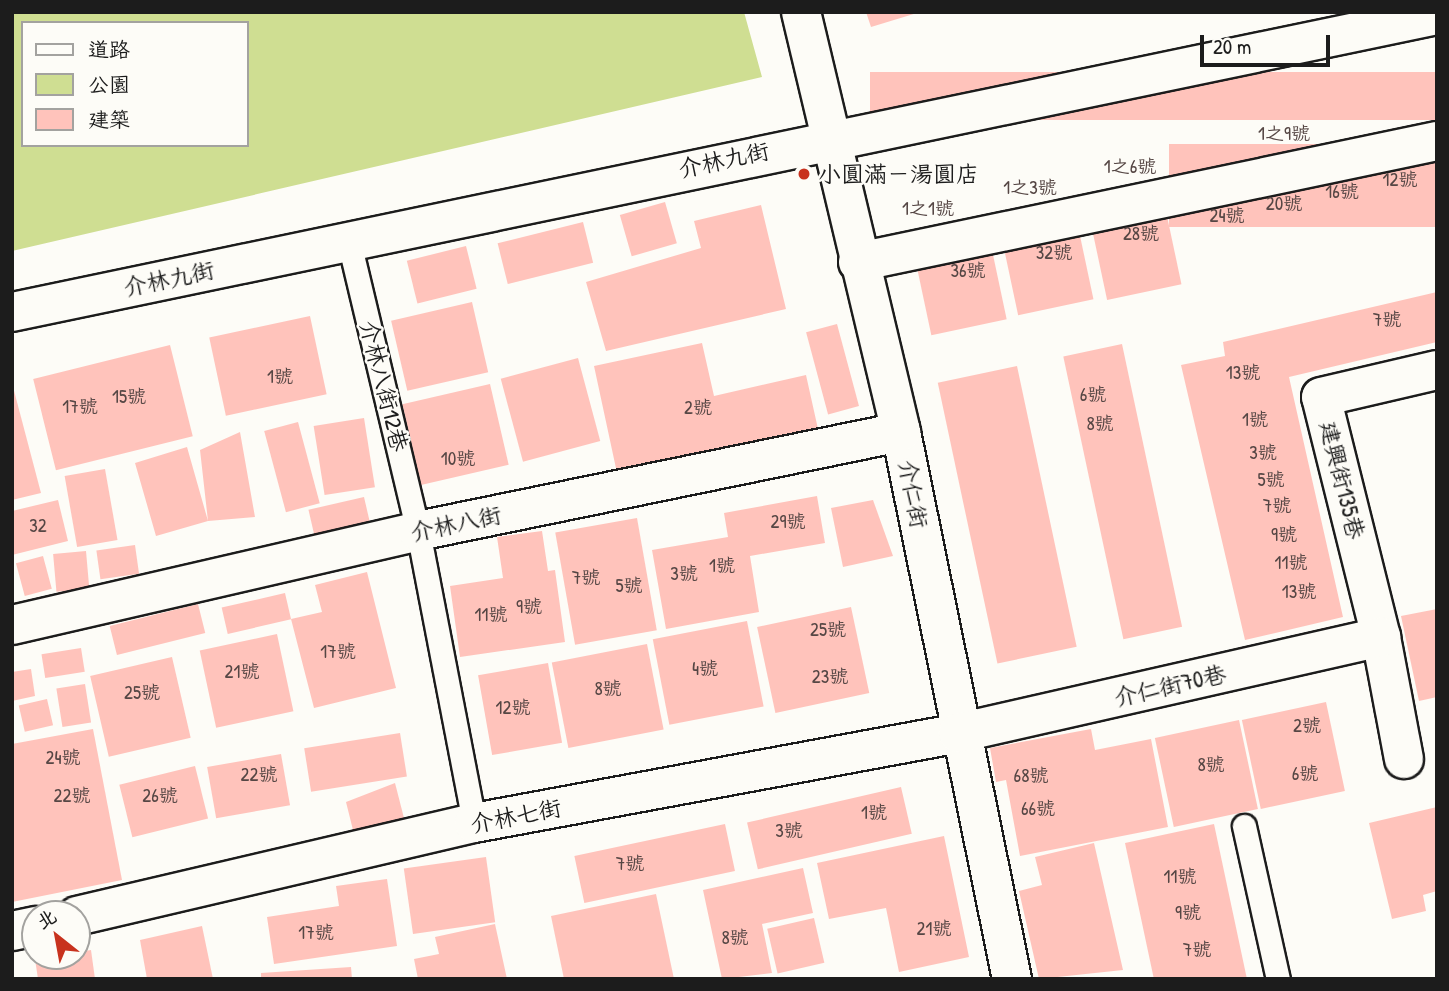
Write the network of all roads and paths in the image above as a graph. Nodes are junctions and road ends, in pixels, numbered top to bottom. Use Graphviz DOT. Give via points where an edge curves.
graph roads {
  1 [pos="801,12"];
  2 [pos="1437,15"];
  3 [pos="826,138"];
  4 [pos="1437,141"];
  5 [pos="349,242"];
  6 [pos="858,262"];
  7 [pos="12,312"];
  8 [pos="1437,370"];
  9 [pos="901,432"];
  10 [pos="418,531"];
  11 [pos="12,625"];
  12 [pos="1381,637"];
  13 [pos="958,733"];
  14 [pos="1404,759"];
  15 [pos="474,823"];
  16 [pos="1244,826"];
  17 [pos="91,913"];
  18 [pos="1012,979"];
  19 [pos="1278,979"];
  1 -- 3 [label="street, 介仁街"];
  2 -- 3 [label="street, 介林九街"];
  3 -- 5 [label="street, 介林九街"];
  3 -- 6 [label="street, 介仁街"];
  4 -- 6 [label="street"];
  5 -- 7 [label="street, 介林九街"];
  5 -- 10 [label="lane, 介林八街12巷"];
  6 -- 9 [label="street, 介仁街"];
  8 -- 12 [label="street, 建興街135巷" via="1321,397"];
  9 -- 10 [label="street, 介林八街"];
  9 -- 13 [label="street, 介仁街"];
  10 -- 11 [label="street, 介林八街"];
  10 -- 15 [label="lane, 介林八街12巷"];
  12 -- 13 [label="street, 介仁街70巷"];
  12 -- 14 [label="street"];
  13 -- 15 [label="street, 介林七街"];
  13 -- 18 [label="street, 介仁街"];
  15 -- 17 [label="street, 介林七街"];
  16 -- 19 [label="lane"];
}
